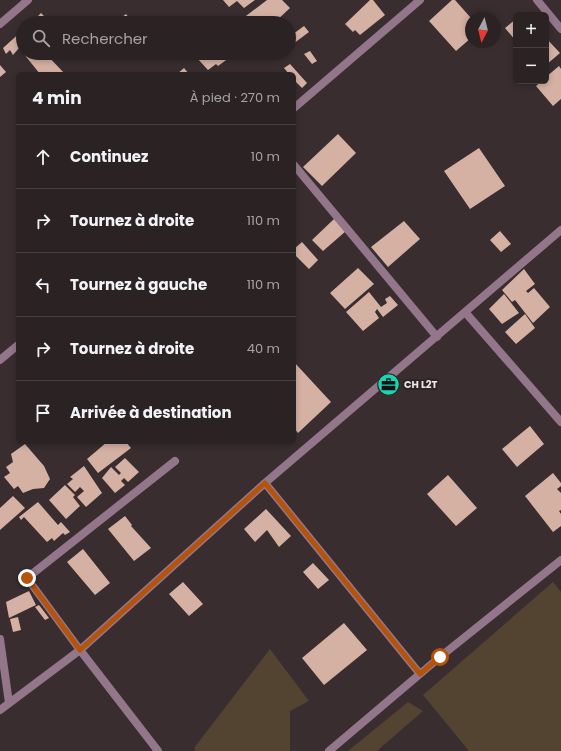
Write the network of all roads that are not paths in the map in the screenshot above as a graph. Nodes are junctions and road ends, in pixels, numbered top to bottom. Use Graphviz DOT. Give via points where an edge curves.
graph roads {
  1 [pos="28,0"];
  2 [pos="420,0"];
  3 [pos="537,0"];
  4 [pos="0,24"];
  5 [pos="561,29"];
  6 [pos="296,106"];
  7 [pos="296,167"];
  8 [pos="561,230"];
  9 [pos="465,312"];
  10 [pos="436,337"];
  11 [pos="16,347"];
  12 [pos="0,360"];
  13 [pos="561,422"];
  14 [pos="175,460"];
  15 [pos="265,483"];
  16 [pos="561,560"];
  17 [pos="0,639"];
  18 [pos="80,650"];
  19 [pos="420,674"];
  20 [pos="9,703"];
  21 [pos="0,710"];
  22 [pos="158,751"];
  23 [pos="329,751"];
  1 -- 4 [label="street"];
  2 -- 6 [label="street"];
  3 -- 5 [label="street"];
  7 -- 10 [label="street"];
  8 -- 9 [label="street"];
  9 -- 10 [label="street"];
  9 -- 13 [label="street"];
  10 -- 15 [label="street"];
  11 -- 12 [label="street"];
  14 -- 18 [label="street" via="27,578"];
  15 -- 18 [label="street"];
  15 -- 19 [label="street"];
  16 -- 19 [label="street"];
  17 -- 20 [label="street"];
  18 -- 20 [label="street"];
  18 -- 22 [label="street"];
  19 -- 23 [label="street"];
  20 -- 21 [label="street"];
}
